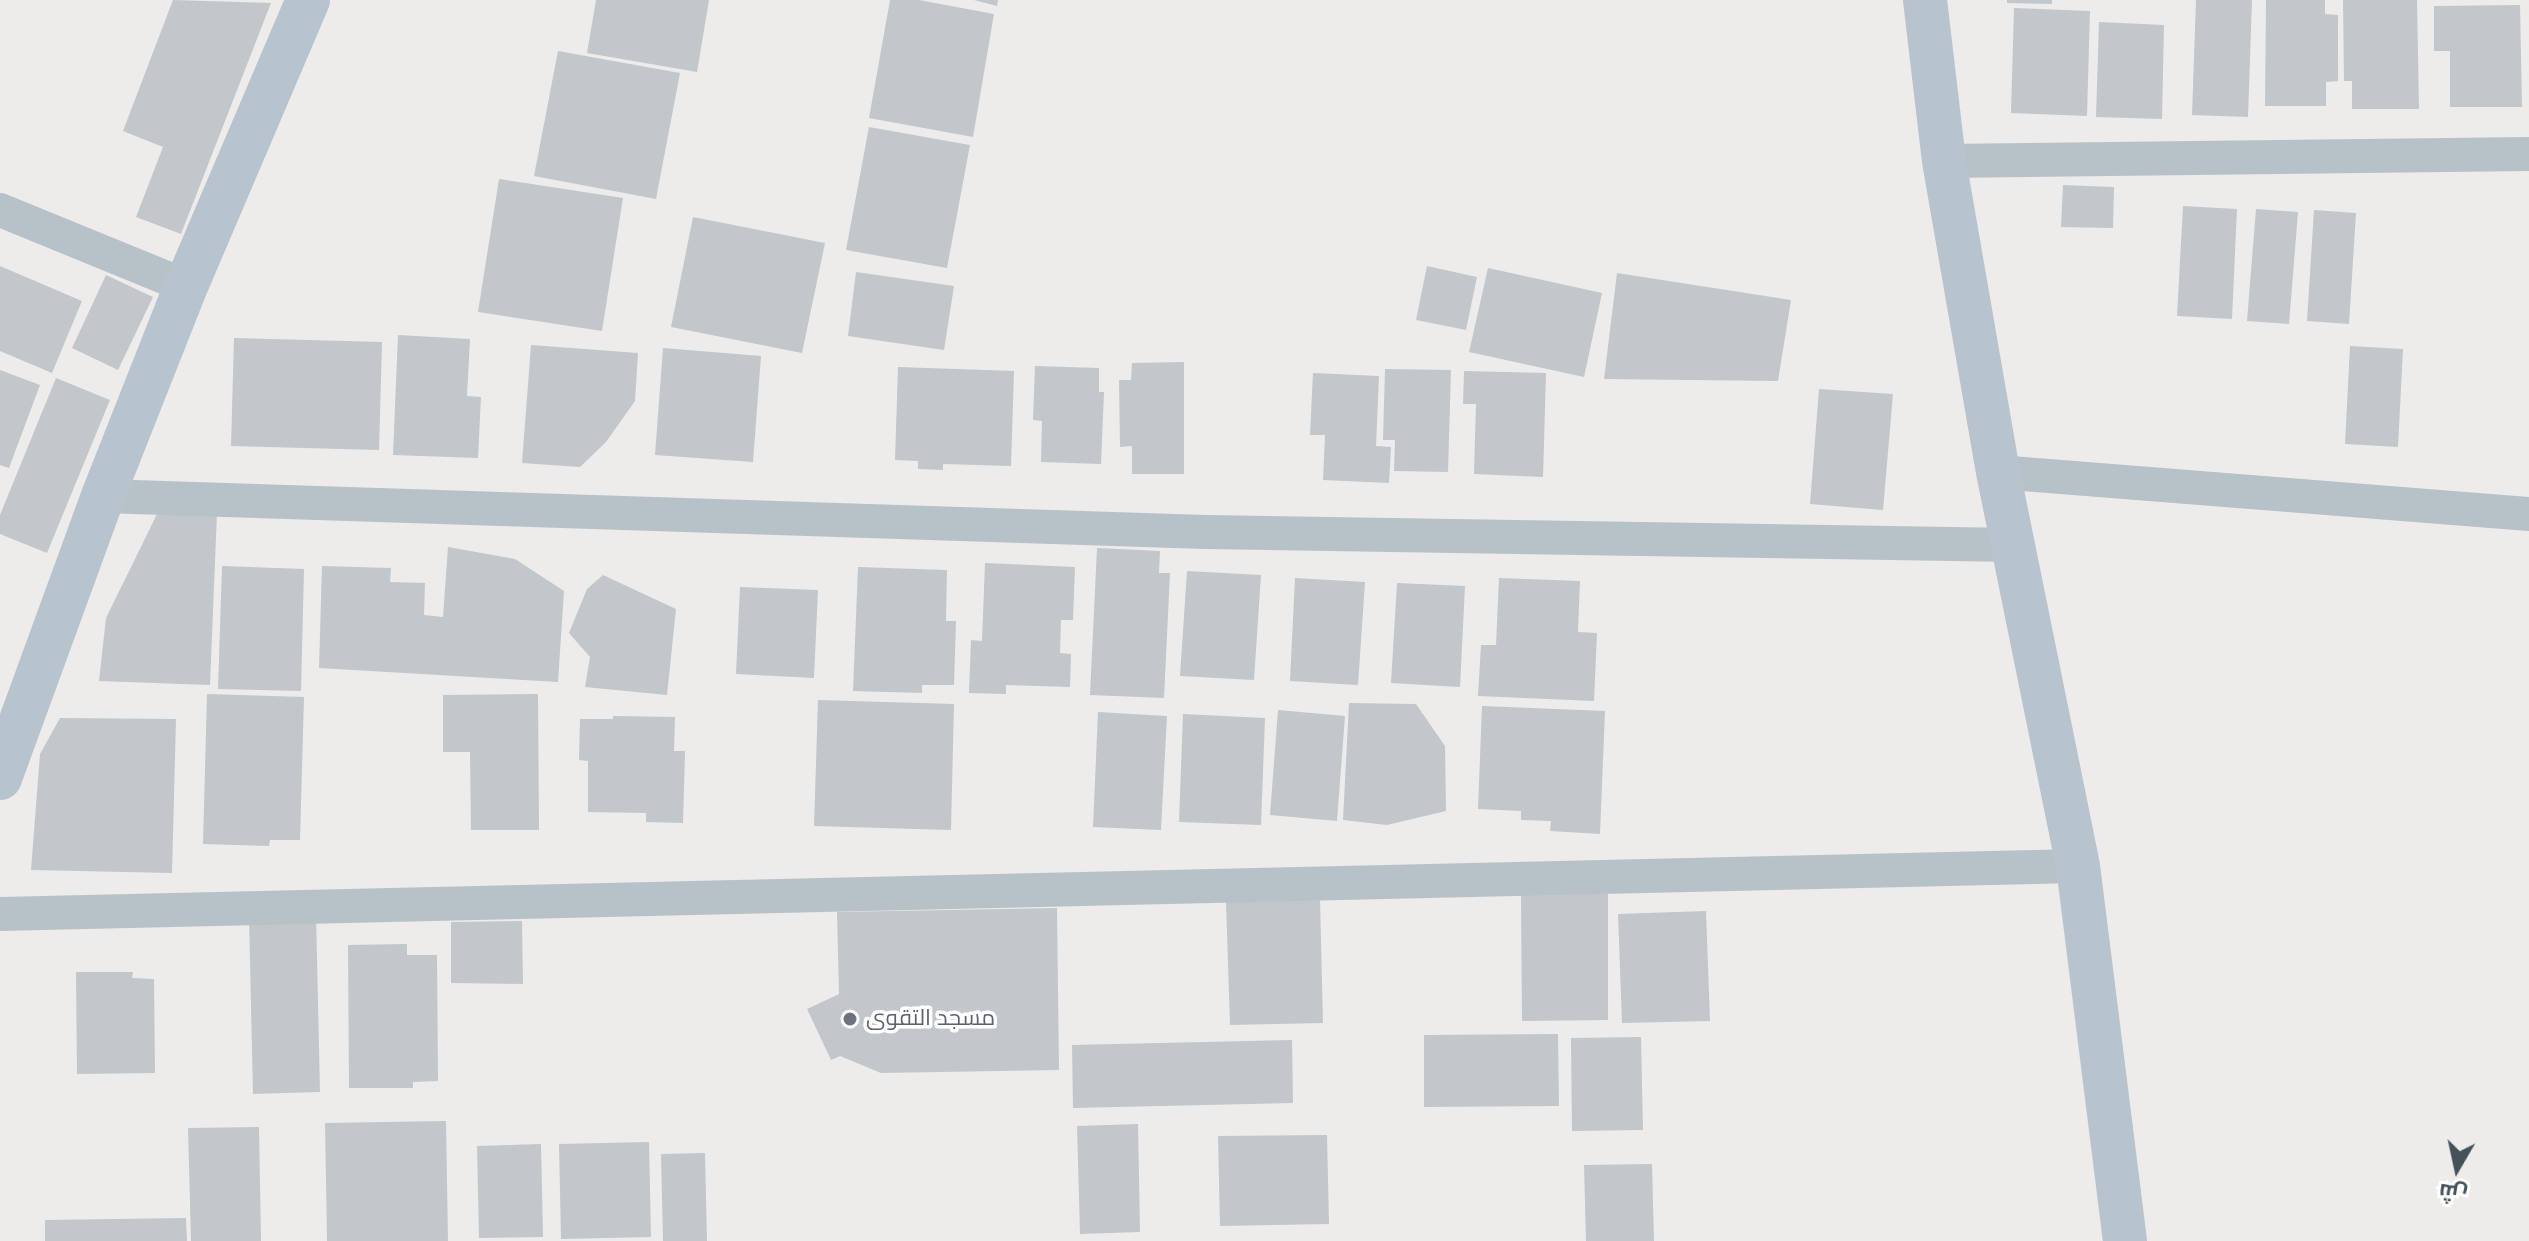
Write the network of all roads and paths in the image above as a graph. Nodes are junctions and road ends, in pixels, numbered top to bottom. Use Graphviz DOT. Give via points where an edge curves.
graph roads {
  1 [pos="308,0"];
  2 [pos="1925,0"];
  3 [pos="2529,154"];
  4 [pos="1944,161"];
  5 [pos="0,210"];
  6 [pos="186,286"];
  7 [pos="1998,472"];
  8 [pos="103,496"];
  9 [pos="2529,514"];
  10 [pos="2014,545"];
  11 [pos="0,778"];
  12 [pos="2078,866"];
  13 [pos="0,914"];
  14 [pos="2125,1241"];
  1 -- 6 [label="street"];
  2 -- 4 [label="street"];
  3 -- 4 [label="street"];
  4 -- 7 [label="street"];
  5 -- 6 [label="street"];
  6 -- 8 [label="street"];
  7 -- 9 [label="street"];
  7 -- 10 [label="street"];
  8 -- 10 [label="street" via="1205,532"];
  8 -- 11 [label="street"];
  10 -- 12 [label="street"];
  12 -- 13 [label="street"];
  12 -- 14 [label="street"];
}
